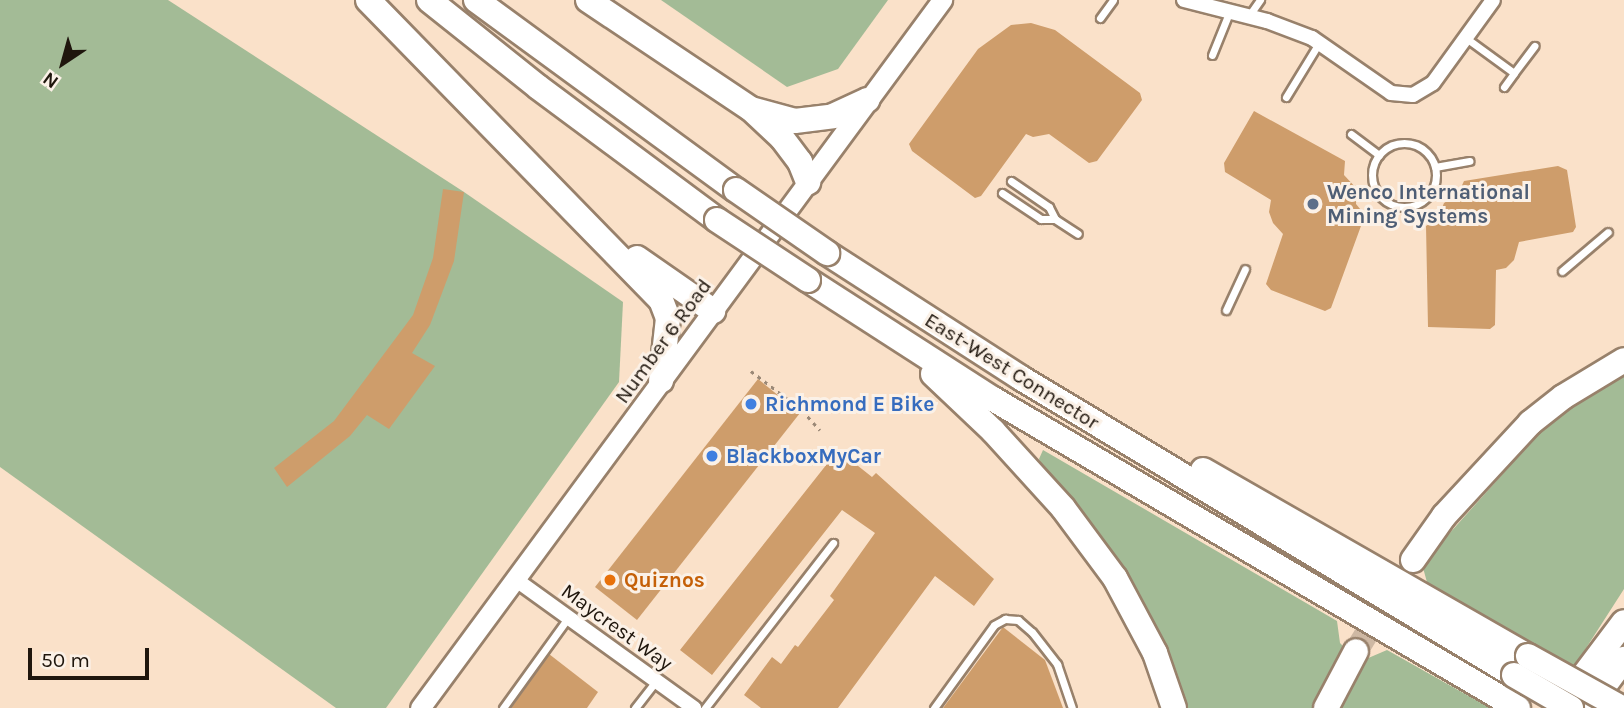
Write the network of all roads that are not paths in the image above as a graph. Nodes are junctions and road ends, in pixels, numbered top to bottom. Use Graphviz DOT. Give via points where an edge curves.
graph roads {
  1 [pos="369,0"];
  2 [pos="429,0"];
  3 [pos="476,0"];
  4 [pos="588,0"];
  5 [pos="942,0"];
  6 [pos="1113,0"];
  7 [pos="1493,0"];
  8 [pos="1191,1"];
  9 [pos="1260,1"];
  10 [pos="1229,13"];
  11 [pos="1247,17"];
  12 [pos="1100,18"];
  13 [pos="1466,37"];
  14 [pos="1319,43"];
  15 [pos="1534,46"];
  16 [pos="1212,54"];
  17 [pos="1514,73"];
  18 [pos="1504,87"];
  19 [pos="1286,97"];
  20 [pos="868,100"];
  21 [pos="751,109"];
  22 [pos="1351,134"];
  23 [pos="1379,155"];
  24 [pos="1469,161"];
  25 [pos="1435,167"];
  26 [pos="1011,181"];
  27 [pos="808,182"];
  28 [pos="1002,193"];
  29 [pos="1055,219"];
  30 [pos="590,225"];
  31 [pos="1608,232"];
  32 [pos="1078,234"];
  33 [pos="1245,269"];
  34 [pos="1562,271"];
  35 [pos="847,307"];
  36 [pos="1226,310"];
  37 [pos="713,311"];
  38 [pos="1624,360"];
  39 [pos="661,381"];
  40 [pos="833,543"];
  41 [pos="1413,560"];
  42 [pos="515,579"];
  43 [pos="569,618"];
  44 [pos="1624,622"];
  45 [pos="1356,651"];
  46 [pos="1624,659"];
  47 [pos="1521,666"];
  48 [pos="656,680"];
  49 [pos="1508,702"];
  50 [pos="421,708"];
  51 [pos="503,708"];
  52 [pos="635,708"];
  53 [pos="694,708"];
  54 [pos="705,708"];
  55 [pos="934,708"];
  56 [pos="1073,708"];
  57 [pos="1174,708"];
  58 [pos="1326,708"];
  59 [pos="1559,708"];
  60 [pos="1571,708"];
  61 [pos="1588,708"];
  62 [pos="1622,708"];
  1 -- 30 [label="highway"];
  2 -- 35 [label="highway, East-West Connector, bridge" via="717,220"];
  3 -- 47 [label="highway, East-West Connector, bridge" via="827,253 1021,377 1155,442"];
  4 -- 21 [label="highway"];
  5 -- 20 [label="main road, Number 6 Road"];
  6 -- 12 [label="lane"];
  7 -- 13 [label="street"];
  8 -- 10 [label="street"];
  9 -- 11 [label="lane"];
  10 -- 11 [label="street"];
  10 -- 16 [label="lane"];
  11 -- 14 [label="street"];
  13 -- 14 [label="street" via="1433,83 1413,95 1391,93"];
  13 -- 17 [label="lane"];
  14 -- 19 [label="lane"];
  15 -- 17 [label="lane"];
  17 -- 18 [label="lane"];
  20 -- 21 [label="highway" via="833,116 795,121"];
  20 -- 27 [label="main road, Number 6 Road"];
  21 -- 27 [label="highway" via="782,138"];
  22 -- 23 [label="lane"];
  23 -- 25 [label="lane" via="1396,144 1416,146"];
  23 -- 25 [label="lane" via="1372,175 1374,186 1398,207 1428,197 1434,188"];
  24 -- 25 [label="lane"];
  26 -- 29 [label="lane" via="1049,207"];
  27 -- 37 [label="main road, Number 6 Road"];
  28 -- 29 [label="lane" via="1041,219"];
  29 -- 32 [label="lane"];
  30 -- 37 [label="highway"];
  30 -- 39 [label="highway" via="661,300 668,318"];
  31 -- 34 [label="lane"];
  33 -- 36 [label="lane"];
  35 -- 49 [label="highway, East-West Connector" via="993,399"];
  35 -- 57 [label="highway" via="929,370 1063,508 1115,578 1155,653"];
  37 -- 39 [label="main road, Number 6 Road"];
  38 -- 41 [label="highway" via="1530,423 1444,516"];
  39 -- 42 [label="main road, Number 6 Road"];
  40 -- 54 [label="lane"];
  42 -- 43 [label="street, Maycrest Way"];
  42 -- 50 [label="main road, Number 6 Road"];
  43 -- 48 [label="street, Maycrest Way"];
  43 -- 51 [label="lane"];
  44 -- 59 [label="highway"];
  45 -- 58 [label="highway"];
  46 -- 61 [label="highway"];
  47 -- 60 [label="highway, bridge"];
  47 -- 62 [label="highway, bridge"];
  48 -- 52 [label="lane"];
  48 -- 53 [label="street, Maycrest Way"];
  55 -- 56 [label="lane" via="994,625 1005,619 1018,620 1032,632 1057,664"];
}
